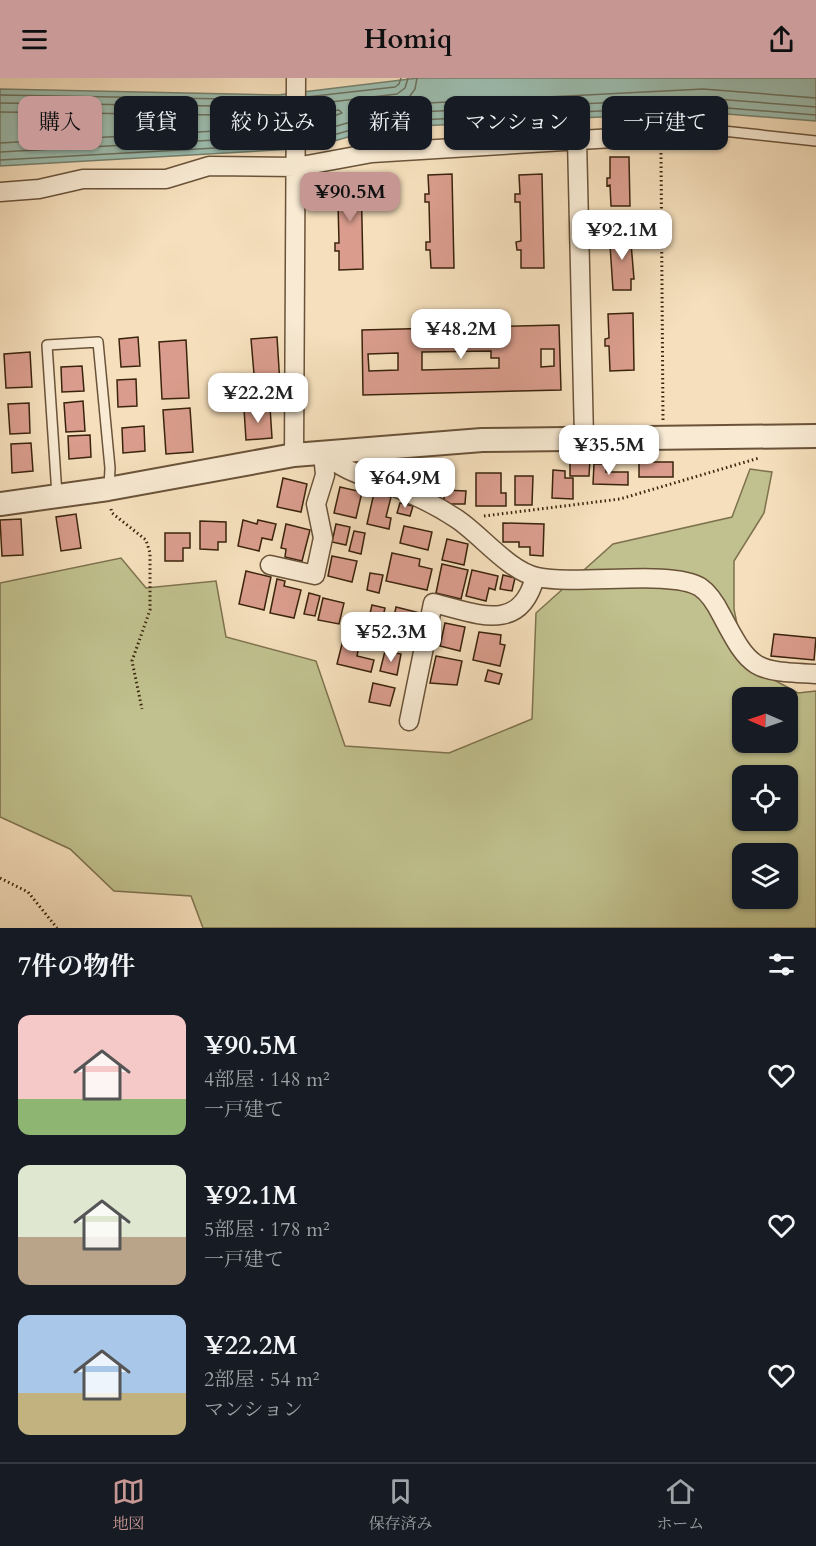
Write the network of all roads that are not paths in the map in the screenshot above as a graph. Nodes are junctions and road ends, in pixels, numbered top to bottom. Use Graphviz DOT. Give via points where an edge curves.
graph roads {
  1 [pos="296,78"];
  2 [pos="728,132"];
  3 [pos="816,141"];
  4 [pos="444,148"];
  5 [pos="577,150"];
  6 [pos="296,167"];
  7 [pos="0,192"];
  8 [pos="816,436"];
  9 [pos="584,438"];
  10 [pos="323,453"];
  11 [pos="294,455"];
  12 [pos="108,489"];
  13 [pos="57,498"];
  14 [pos="0,504"];
  15 [pos="270,565"];
  16 [pos="535,577"];
  17 [pos="816,674"];
  18 [pos="409,722"];
  1 -- 6 [label="street"];
  2 -- 3 [label="lane"];
  4 -- 6 [label="street" via="372,153"];
  5 -- 9 [label="street"];
  6 -- 7 [label="street" via="209,166 166,178 83,179 39,189"];
  6 -- 11 [label="street"];
  8 -- 9 [label="street"];
  9 -- 10 [label="street" via="482,440"];
  10 -- 11 [label="street"];
  10 -- 15 [label="street" via="325,475 316,504 323,538 315,575"];
  10 -- 16 [label="street" via="343,469 426,500"];
  11 -- 12 [label="street"];
  12 -- 13 [label="street"];
  12 -- 13 [label="lane" via="110,468 98,342 47,345"];
  13 -- 14 [label="street"];
  16 -- 17 [label="street" via="666,580 700,587 716,604 741,651 753,664 772,672"];
  16 -- 18 [label="street" via="530,594 509,613 497,618 433,603"];
}
